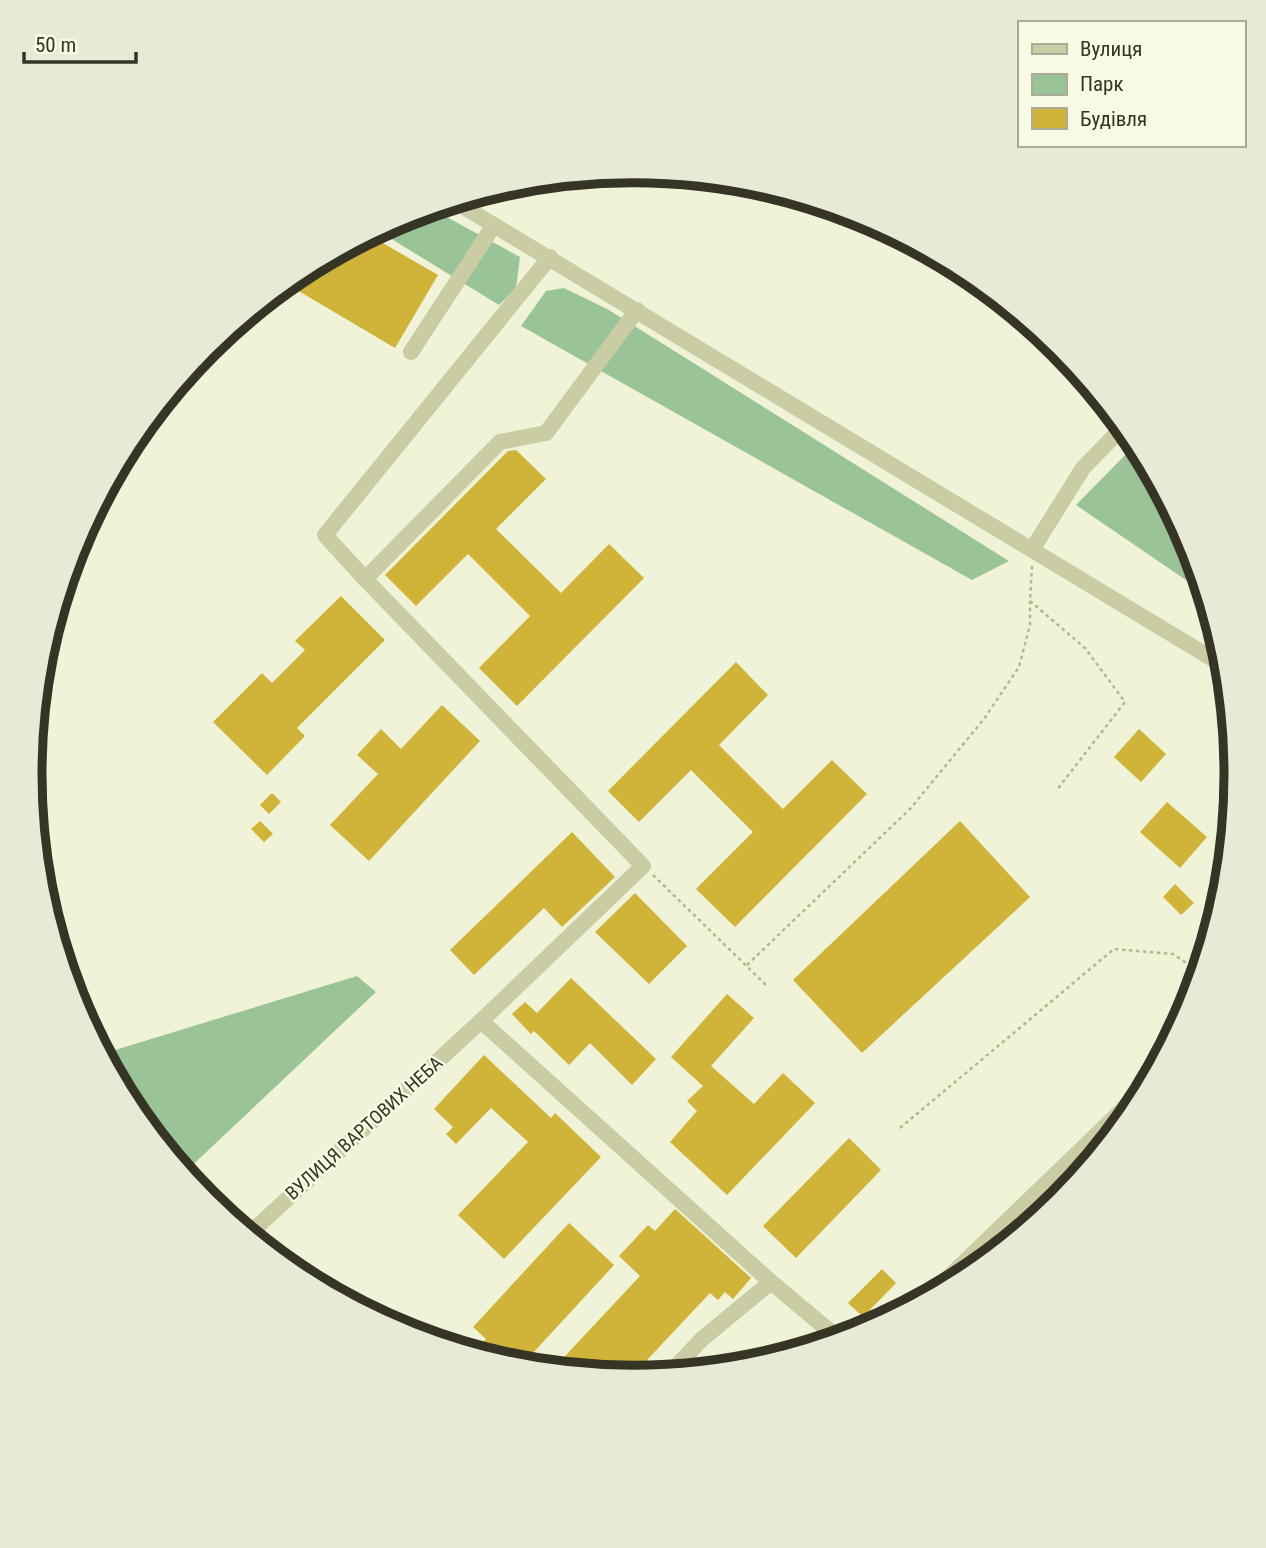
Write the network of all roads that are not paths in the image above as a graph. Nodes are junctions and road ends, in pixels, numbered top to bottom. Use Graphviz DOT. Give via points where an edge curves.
graph roads {
  1 [pos="465,208"];
  2 [pos="494,225"];
  3 [pos="550,257"];
  4 [pos="637,310"];
  5 [pos="411,352"];
  6 [pos="1116,434"];
  7 [pos="1033,548"];
  8 [pos="365,579"];
  9 [pos="1213,659"];
  10 [pos="481,1021"];
  11 [pos="1111,1120"];
  12 [pos="255,1228"];
  13 [pos="962,1264"];
  14 [pos="771,1282"];
  15 [pos="830,1331"];
  16 [pos="679,1363"];
  1 -- 2 [label="street"];
  2 -- 3 [label="street"];
  2 -- 5 [label="street"];
  3 -- 4 [label="street"];
  3 -- 8 [label="street" via="325,535"];
  4 -- 7 [label="street"];
  4 -- 8 [label="street" via="546,433 500,442"];
  6 -- 7 [label="street" via="1083,468"];
  7 -- 9 [label="street"];
  8 -- 10 [label="street, ВУЛИЦЯ ВАРТОВИХ НЕБА" via="643,866"];
  10 -- 12 [label="street, ВУЛИЦЯ ВАРТОВИХ НЕБА"];
  10 -- 14 [label="street"];
  11 -- 13 [label="street"];
  14 -- 15 [label="street"];
  14 -- 16 [label="street"];
}
